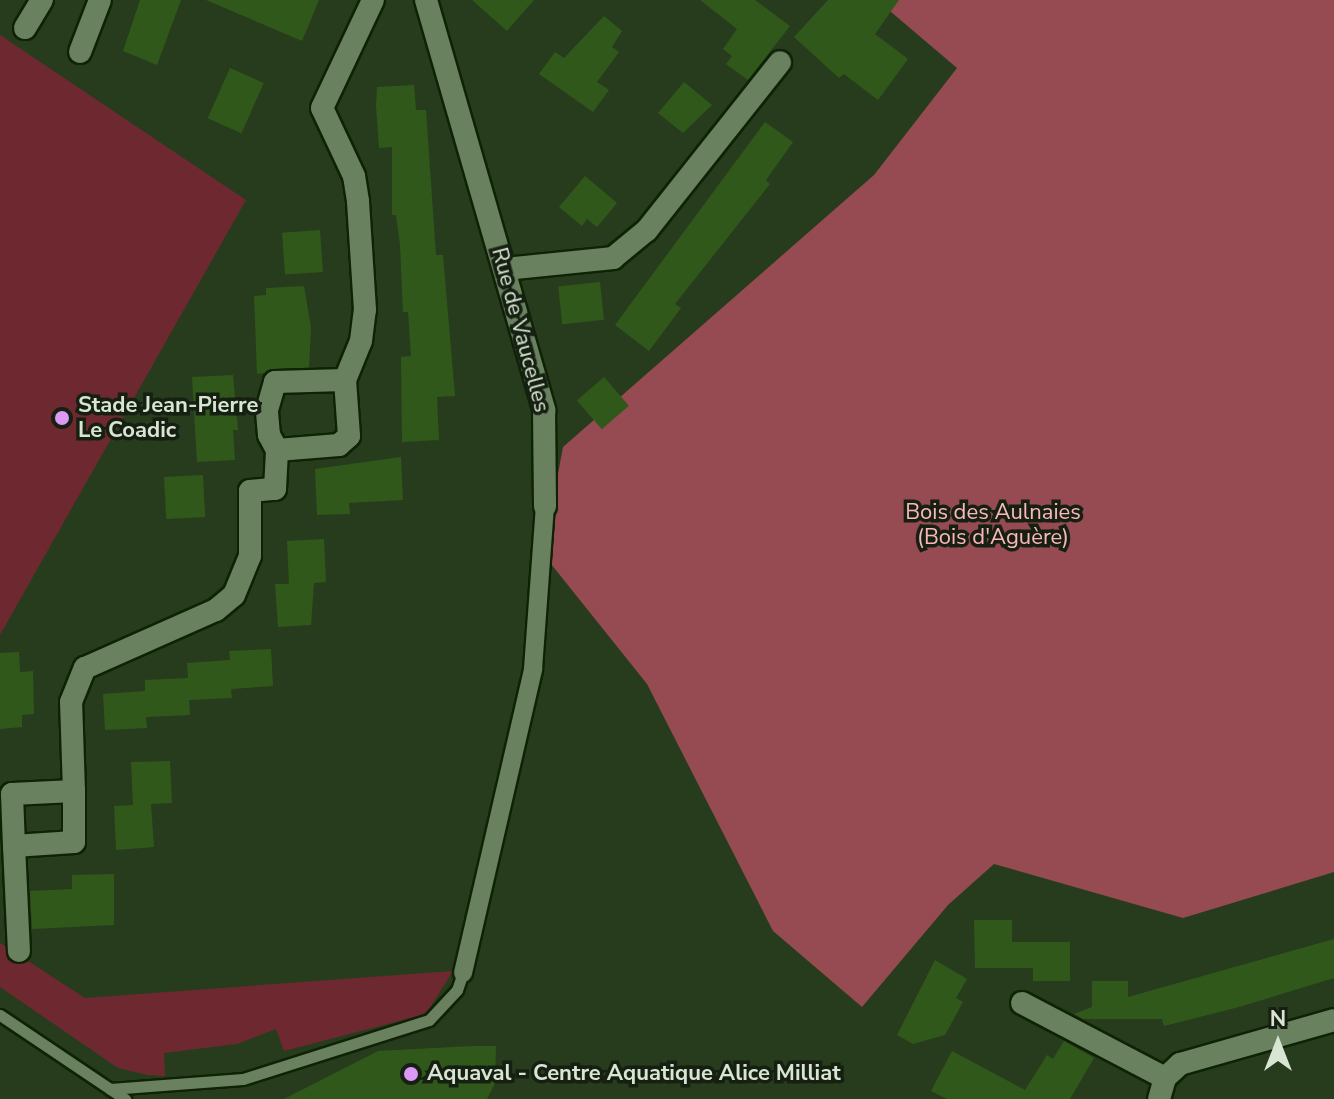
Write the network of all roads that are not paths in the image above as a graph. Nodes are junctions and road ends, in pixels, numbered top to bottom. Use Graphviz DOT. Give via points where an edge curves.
graph roads {
  1 [pos="42,0"];
  2 [pos="100,0"];
  3 [pos="373,0"];
  4 [pos="426,0"];
  5 [pos="25,28"];
  6 [pos="80,52"];
  7 [pos="780,62"];
  8 [pos="505,269"];
  9 [pos="345,380"];
  10 [pos="277,450"];
  11 [pos="545,506"];
  12 [pos="74,791"];
  13 [pos="14,846"];
  14 [pos="19,951"];
  15 [pos="463,973"];
  16 [pos="1022,1003"];
  17 [pos="0,1015"];
  18 [pos="1334,1020"];
  19 [pos="1162,1088"];
  20 [pos="110,1089"];
  21 [pos="125,1099"];
  1 -- 5 [label="street"];
  2 -- 6 [label="street"];
  3 -- 9 [label="street" via="322,108 354,176 358,201 365,310 361,341"];
  4 -- 8 [label="street, Rue de Vaucelles"];
  7 -- 8 [label="street" via="647,230 613,258"];
  8 -- 11 [label="street, Rue de Vaucelles" via="544,410"];
  9 -- 10 [label="street" via="349,436 339,445"];
  9 -- 10 [label="street" via="275,382 267,410 269,435"];
  10 -- 12 [label="street" via="275,489 250,491 250,556 234,595 216,610 85,668 71,702"];
  11 -- 15 [label="street, Rue de Vaucelles" via="533,669"];
  12 -- 13 [label="street" via="74,842"];
  12 -- 13 [label="street" via="12,794"];
  13 -- 14 [label="street"];
  15 -- 20 [label="lane" via="457,990 429,1020 243,1079"];
  16 -- 19 [label="street"];
  17 -- 20 [label="lane"];
  18 -- 19 [label="street" via="1196,1057"];
  20 -- 21 [label="lane"];
}
